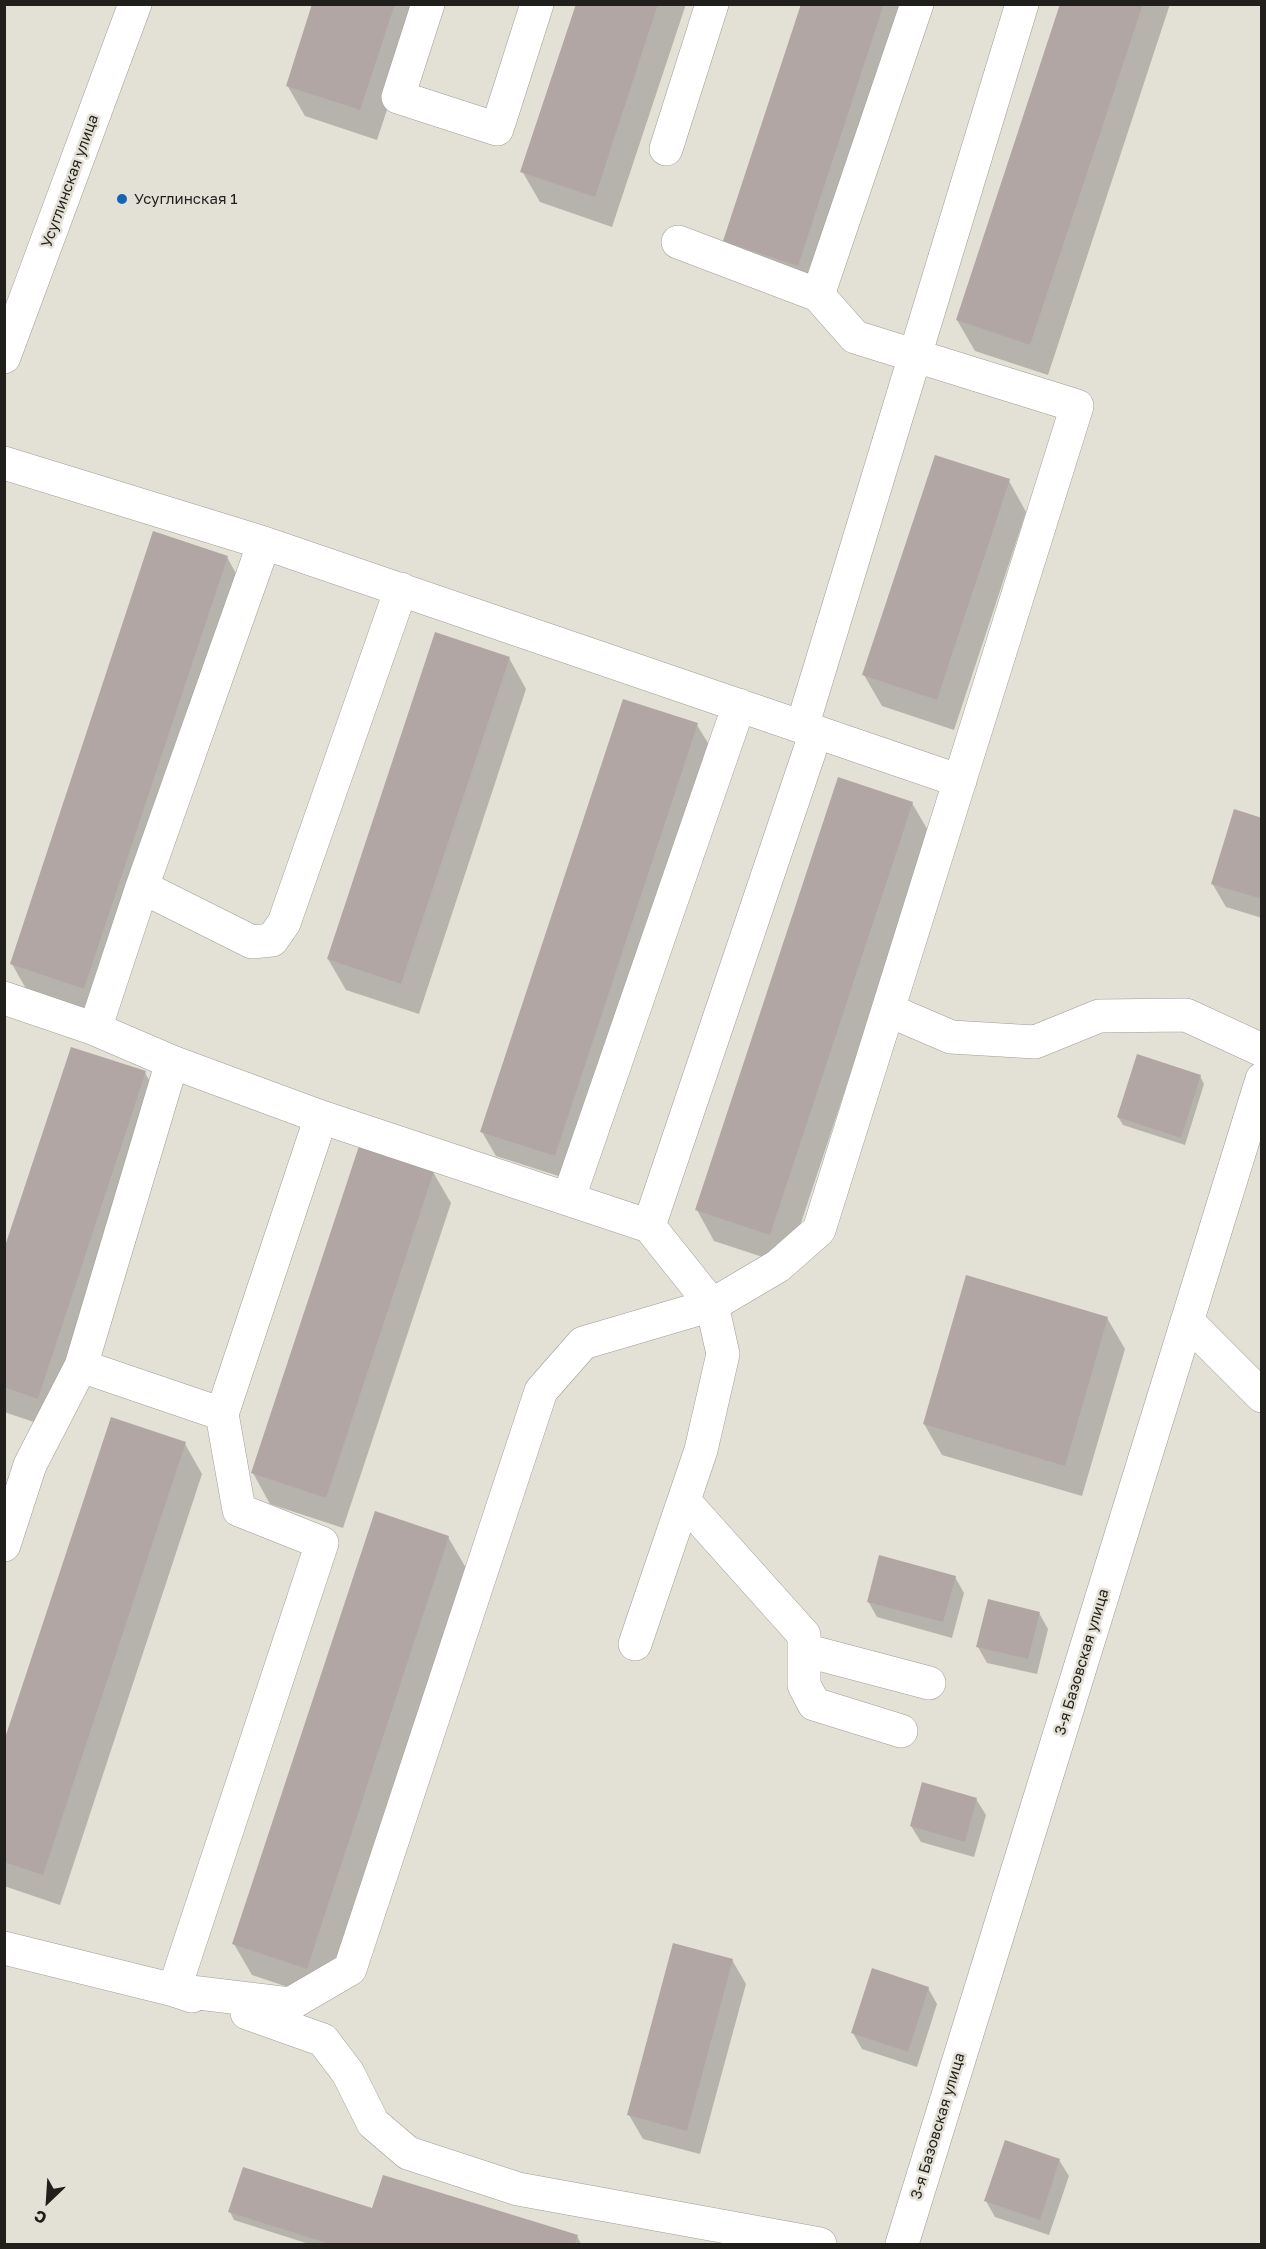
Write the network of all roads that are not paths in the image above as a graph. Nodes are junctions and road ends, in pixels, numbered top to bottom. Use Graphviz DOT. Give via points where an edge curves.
graph roads {
  1 [pos="135,4"];
  2 [pos="428,4"];
  3 [pos="537,4"];
  4 [pos="712,4"];
  5 [pos="917,4"];
  6 [pos="1022,4"];
  7 [pos="666,149"];
  8 [pos="678,242"];
  9 [pos="818,295"];
  10 [pos="915,356"];
  11 [pos="4,357"];
  12 [pos="4,463"];
  13 [pos="264,543"];
  14 [pos="400,589"];
  15 [pos="739,705"];
  16 [pos="809,729"];
  17 [pos="960,781"];
  18 [pos="142,887"];
  19 [pos="4,998"];
  20 [pos="888,1010"];
  21 [pos="95,1029"];
  22 [pos="1262,1050"];
  23 [pos="172,1062"];
  24 [pos="1262,1079"];
  25 [pos="321,1117"];
  26 [pos="569,1197"];
  27 [pos="649,1226"];
  28 [pos="712,1305"];
  29 [pos="1187,1322"];
  30 [pos="81,1366"];
  31 [pos="1262,1396"];
  32 [pos="222,1414"];
  33 [pos="17,1461"];
  34 [pos="684,1501"];
  35 [pos="4,1545"];
  36 [pos="635,1644"];
  37 [pos="804,1650"];
  38 [pos="929,1683"];
  39 [pos="901,1731"];
  40 [pos="4,1948"];
  41 [pos="174,1990"];
  42 [pos="820,2244"];
  43 [pos="902,2244"];
  1 -- 11 [label="street, Усуглинская улица"];
  2 -- 3 [label="street" via="398,97 497,129"];
  4 -- 7 [label="street"];
  5 -- 9 [label="street"];
  6 -- 10 [label="street"];
  8 -- 9 [label="street"];
  9 -- 10 [label="street" via="855,337"];
  10 -- 16 [label="street"];
  10 -- 17 [label="street" via="1077,406"];
  12 -- 13 [label="street"];
  13 -- 14 [label="street"];
  13 -- 18 [label="street"];
  14 -- 15 [label="street"];
  14 -- 18 [label="street" via="284,923 272,940 252,942"];
  15 -- 16 [label="street"];
  15 -- 26 [label="street"];
  16 -- 17 [label="street"];
  16 -- 27 [label="street"];
  17 -- 20 [label="street"];
  18 -- 21 [label="street"];
  19 -- 21 [label="street"];
  20 -- 22 [label="street" via="951,1037 1035,1042 1099,1016 1186,1015"];
  20 -- 28 [label="street" via="819,1230 778,1266"];
  21 -- 23 [label="street"];
  23 -- 25 [label="street"];
  23 -- 30 [label="street"];
  24 -- 29 [label="street, 3-я Базовская улица"];
  25 -- 26 [label="street"];
  25 -- 32 [label="street"];
  26 -- 27 [label="street"];
  27 -- 28 [label="street"];
  28 -- 34 [label="street" via="723,1354 701,1450"];
  28 -- 41 [label="street" via="583,1343 541,1391 350,1969 290,2004"];
  29 -- 31 [label="street"];
  29 -- 43 [label="street, 3-я Базовская улица"];
  30 -- 32 [label="street"];
  30 -- 33 [label="street"];
  32 -- 41 [label="street" via="239,1510 322,1543"];
  33 -- 35 [label="street"];
  34 -- 36 [label="street"];
  34 -- 37 [label="street" via="804,1635"];
  37 -- 38 [label="street"];
  37 -- 39 [label="street" via="804,1685 814,1704"];
  40 -- 41 [label="street"];
  41 -- 42 [label="street" via="323,2040 348,2073 373,2123 408,2153 518,2189"];
}
